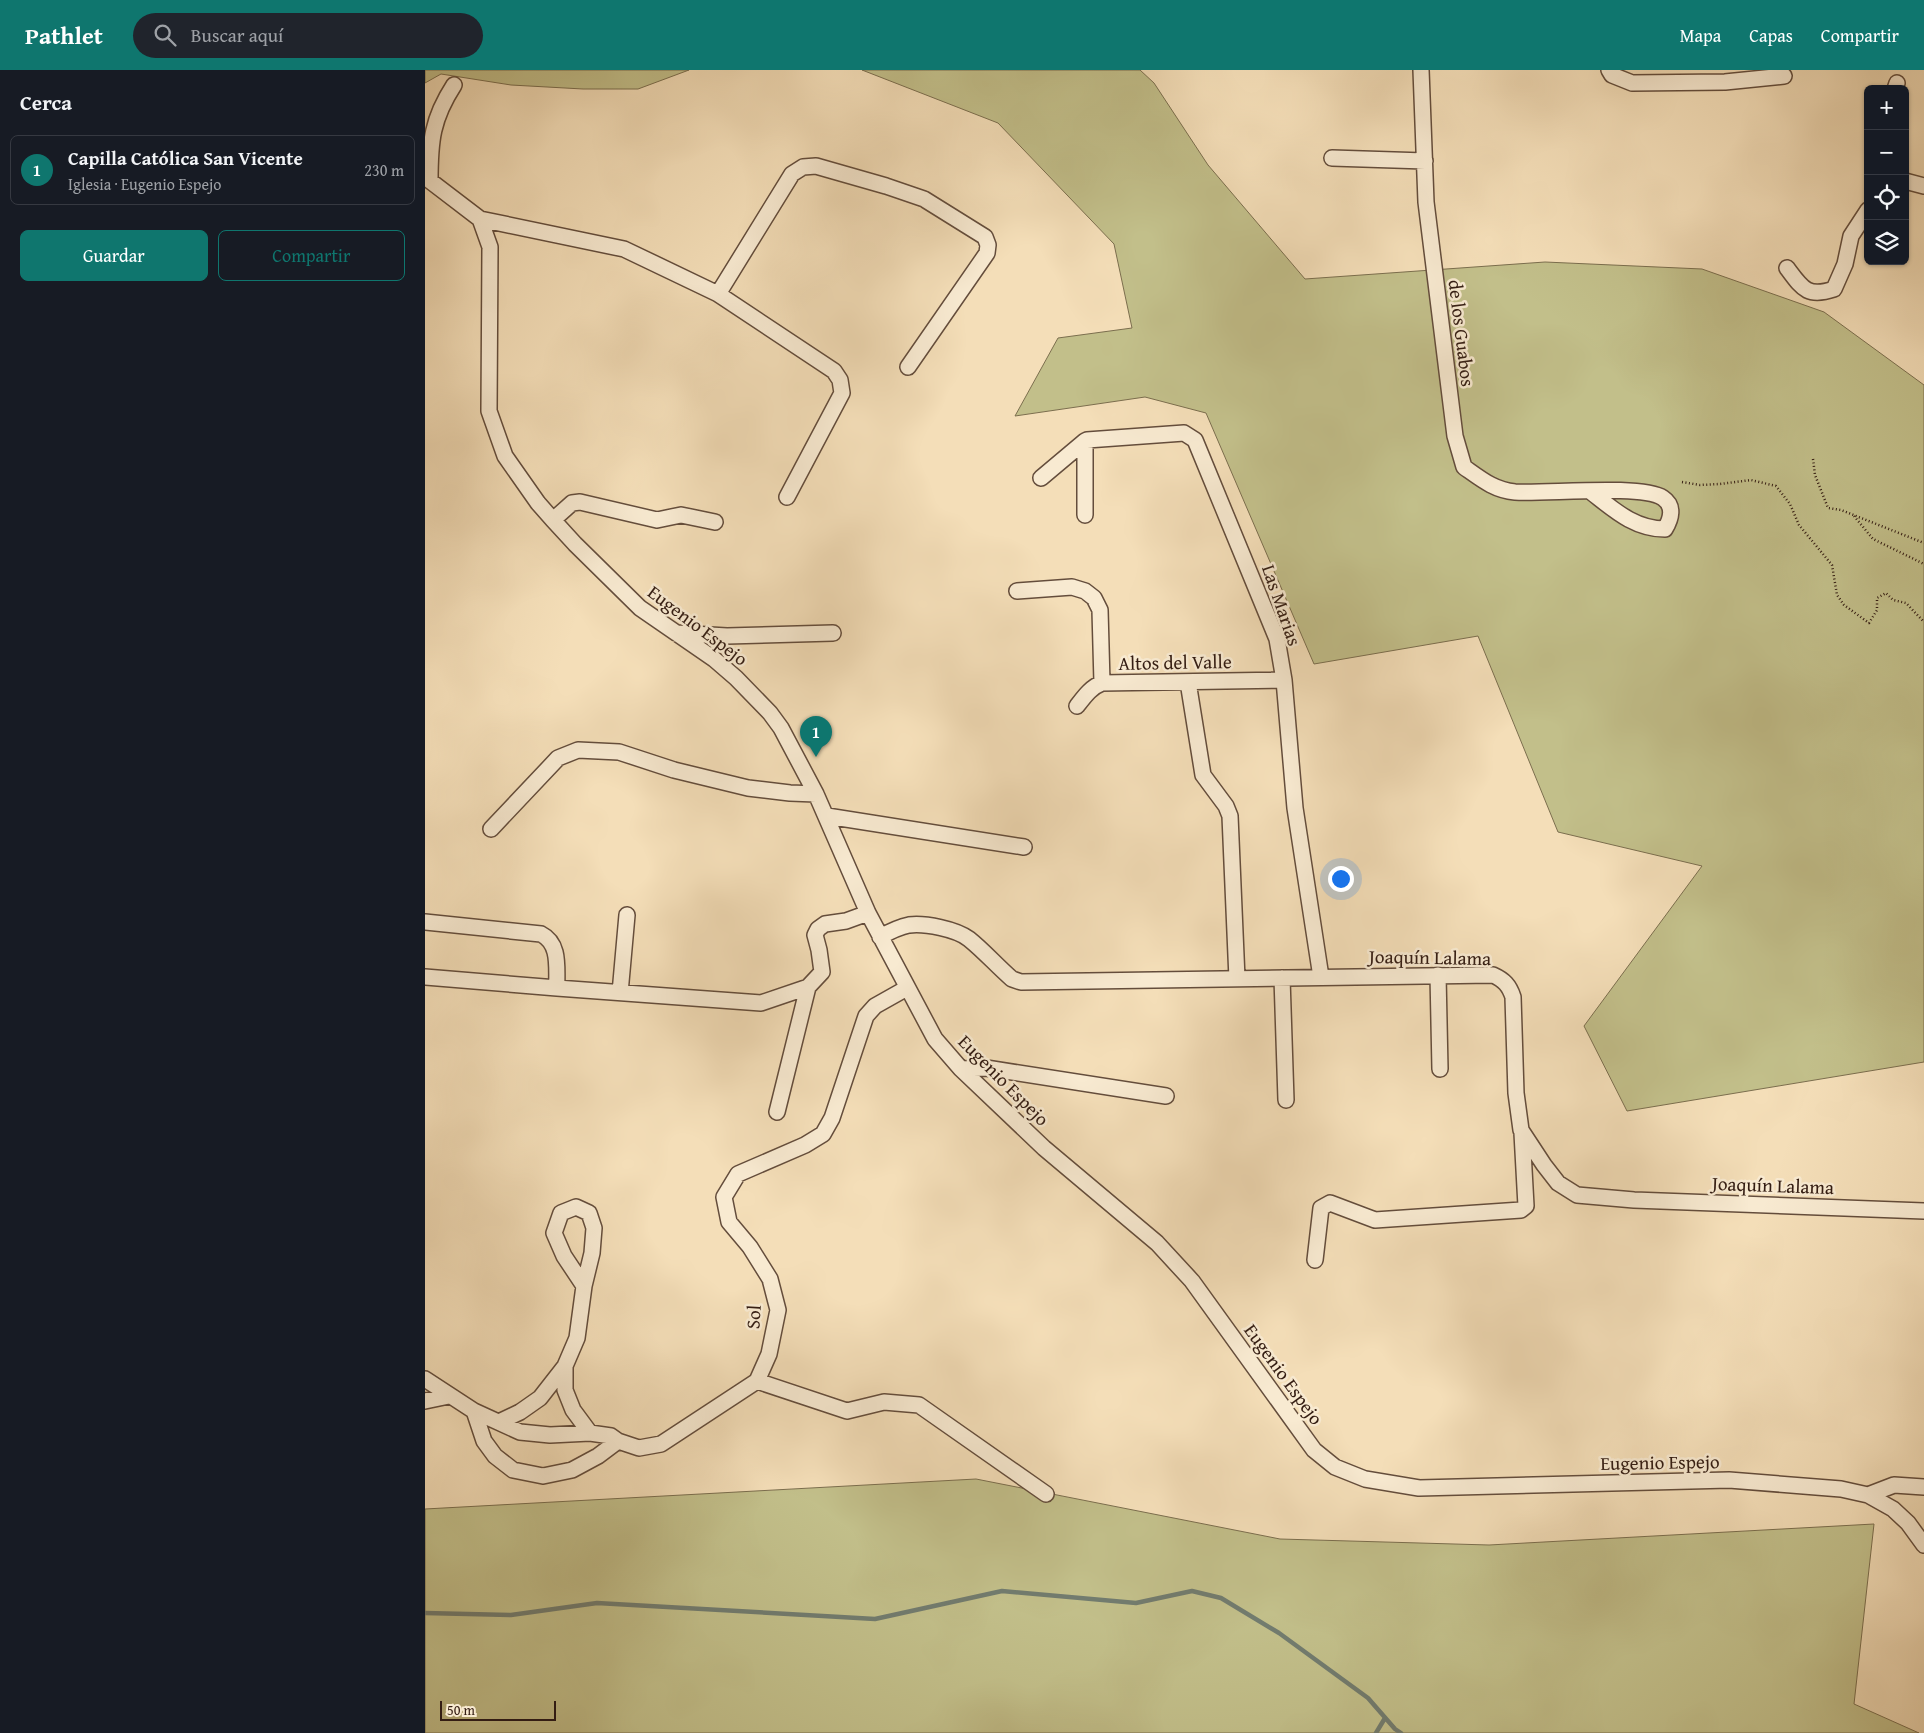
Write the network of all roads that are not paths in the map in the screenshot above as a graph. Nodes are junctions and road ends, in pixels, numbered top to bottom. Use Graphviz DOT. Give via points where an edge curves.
graph roads {
  1 [pos="1421,70"];
  2 [pos="1609,70"];
  3 [pos="1672,76"];
  4 [pos="1784,76"];
  5 [pos="454,85"];
  6 [pos="1331,158"];
  7 [pos="1425,161"];
  8 [pos="427,179"];
  9 [pos="1909,182"];
  10 [pos="1924,186"];
  11 [pos="1864,216"];
  12 [pos="480,219"];
  13 [pos="1787,268"];
  14 [pos="718,294"];
  15 [pos="908,368"];
  16 [pos="1085,442"];
  17 [pos="1041,478"];
  18 [pos="1591,492"];
  19 [pos="787,497"];
  20 [pos="1085,515"];
  21 [pos="553,520"];
  22 [pos="715,522"];
  23 [pos="1017,591"];
  24 [pos="676,632"];
  25 [pos="833,633"];
  26 [pos="1284,680"];
  27 [pos="1188,682"];
  28 [pos="1102,683"];
  29 [pos="1077,706"];
  30 [pos="816,794"];
  31 [pos="827,816"];
  32 [pos="491,829"];
  33 [pos="1024,847"];
  34 [pos="868,913"];
  35 [pos="627,915"];
  36 [pos="425,922"];
  37 [pos="880,936"];
  38 [pos="1438,976"];
  39 [pos="425,977"];
  40 [pos="1321,977"];
  41 [pos="1282,978"];
  42 [pos="1237,979"];
  43 [pos="808,987"];
  44 [pos="557,988"];
  45 [pos="907,988"];
  46 [pos="620,993"];
  47 [pos="961,1068"];
  48 [pos="1440,1069"];
  49 [pos="1166,1096"];
  50 [pos="1286,1100"];
  51 [pos="777,1112"];
  52 [pos="1521,1130"];
  53 [pos="1924,1211"];
  54 [pos="1315,1260"];
  55 [pos="585,1286"];
  56 [pos="565,1366"];
  57 [pos="425,1379"];
  58 [pos="757,1381"];
  59 [pos="449,1396"];
  60 [pos="425,1401"];
  61 [pos="474,1411"];
  62 [pos="499,1422"];
  63 [pos="590,1433"];
  64 [pos="618,1441"];
  65 [pos="1924,1487"];
  66 [pos="1046,1494"];
  67 [pos="1868,1495"];
  68 [pos="1924,1545"];
  1 -- 7 [label="street, de los Guabos"];
  2 -- 3 [label="street" via="1612,75 1632,83"];
  3 -- 4 [label="street" via="1725,82"];
  5 -- 8 [label="street" via="442,104 433,131"];
  6 -- 7 [label="street"];
  7 -- 18 [label="street, de los Guabos" via="1426,202 1444,360 1455,436 1464,467 1495,488 1514,492"];
  8 -- 12 [label="street"];
  9 -- 10 [label="street"];
  11 -- 13 [label="street" via="1851,236 1845,264 1834,289 1820,294 1802,288"];
  12 -- 14 [label="street" via="624,249"];
  12 -- 21 [label="street, Eugenio Espejo" via="490,247 489,412 505,456"];
  14 -- 15 [label="street" via="792,174 803,167 816,166 924,198 985,237 988,245 987,253"];
  14 -- 19 [label="street" via="833,371 840,380 842,393"];
  16 -- 17 [label="street"];
  16 -- 20 [label="street"];
  16 -- 26 [label="street, Las Marias" via="1089,439 1184,433 1195,440 1277,639"];
  18 -- 18 [label="street, de los Guabos" via="1649,492 1664,499 1670,507 1671,519 1665,529 1631,522"];
  21 -- 22 [label="street" via="572,503 580,502 657,520 681,515"];
  21 -- 24 [label="street, Eugenio Espejo" via="640,608"];
  23 -- 28 [label="street" via="1071,588 1085,591 1094,598 1100,610"];
  24 -- 25 [label="street" via="727,636"];
  24 -- 30 [label="street, Eugenio Espejo" via="714,659 770,712"];
  26 -- 27 [label="street, Altos del Valle"];
  26 -- 40 [label="street, Las Marias" via="1295,808"];
  27 -- 28 [label="street, Altos del Valle"];
  27 -- 42 [label="street" via="1203,775 1230,816"];
  28 -- 29 [label="street, Altos del Valle" via="1096,685"];
  30 -- 31 [label="street, Eugenio Espejo"];
  30 -- 32 [label="street" via="748,788 674,770 619,752 578,750 558,758"];
  31 -- 33 [label="street"];
  31 -- 34 [label="street, Eugenio Espejo"];
  34 -- 37 [label="street, Eugenio Espejo"];
  34 -- 43 [label="street" via="825,924 818,929 815,936 822,972"];
  35 -- 46 [label="street"];
  36 -- 44 [label="street" via="541,934 549,938 557,967"];
  37 -- 42 [label="street, Joaquín Lalama" via="911,925 955,932 967,938 1012,979 1021,982"];
  37 -- 45 [label="street, Eugenio Espejo"];
  38 -- 40 [label="street, Joaquín Lalama"];
  38 -- 48 [label="street"];
  38 -- 52 [label="street, Joaquín Lalama" via="1493,974 1510,987"];
  39 -- 44 [label="street"];
  40 -- 41 [label="street, Joaquín Lalama"];
  41 -- 42 [label="street, Joaquín Lalama"];
  41 -- 50 [label="street"];
  43 -- 46 [label="street" via="761,1003"];
  43 -- 51 [label="street"];
  44 -- 46 [label="street"];
  45 -- 47 [label="street, Eugenio Espejo" via="935,1039"];
  45 -- 58 [label="street, Sol" via="875,1006 867,1016 832,1118 823,1134 738,1174 724,1197 729,1222 770,1279 778,1310 769,1354"];
  47 -- 49 [label="street" via="986,1068"];
  47 -- 67 [label="street, Eugenio Espejo" via="1044,1148 1157,1243 1192,1281 1314,1450 1335,1468 1365,1479 1419,1488 1729,1480 1841,1489"];
  52 -- 53 [label="street, Joaquín Lalama" via="1558,1183 1577,1196"];
  52 -- 54 [label="street" via="1526,1206 1521,1210 1375,1220 1330,1203 1321,1208"];
  55 -- 56 [label="street" via="577,1338"];
  56 -- 62 [label="street" via="540,1398"];
  56 -- 63 [label="street" via="565,1390 573,1410"];
  57 -- 59 [label="street"];
  58 -- 64 [label="street" via="661,1444 639,1448"];
  58 -- 66 [label="street" via="847,1411 884,1402 919,1405"];
  59 -- 60 [label="street"];
  59 -- 61 [label="street"];
  61 -- 62 [label="street"];
  61 -- 64 [label="street" via="484,1441 495,1456 513,1470 543,1476 572,1470"];
  62 -- 63 [label="street" via="520,1432 535,1434"];
  63 -- 64 [label="street" via="611,1436"];
  65 -- 67 [label="street" via="1894,1484"];
  67 -- 68 [label="street, Eugenio Espejo" via="1893,1509"];
}
